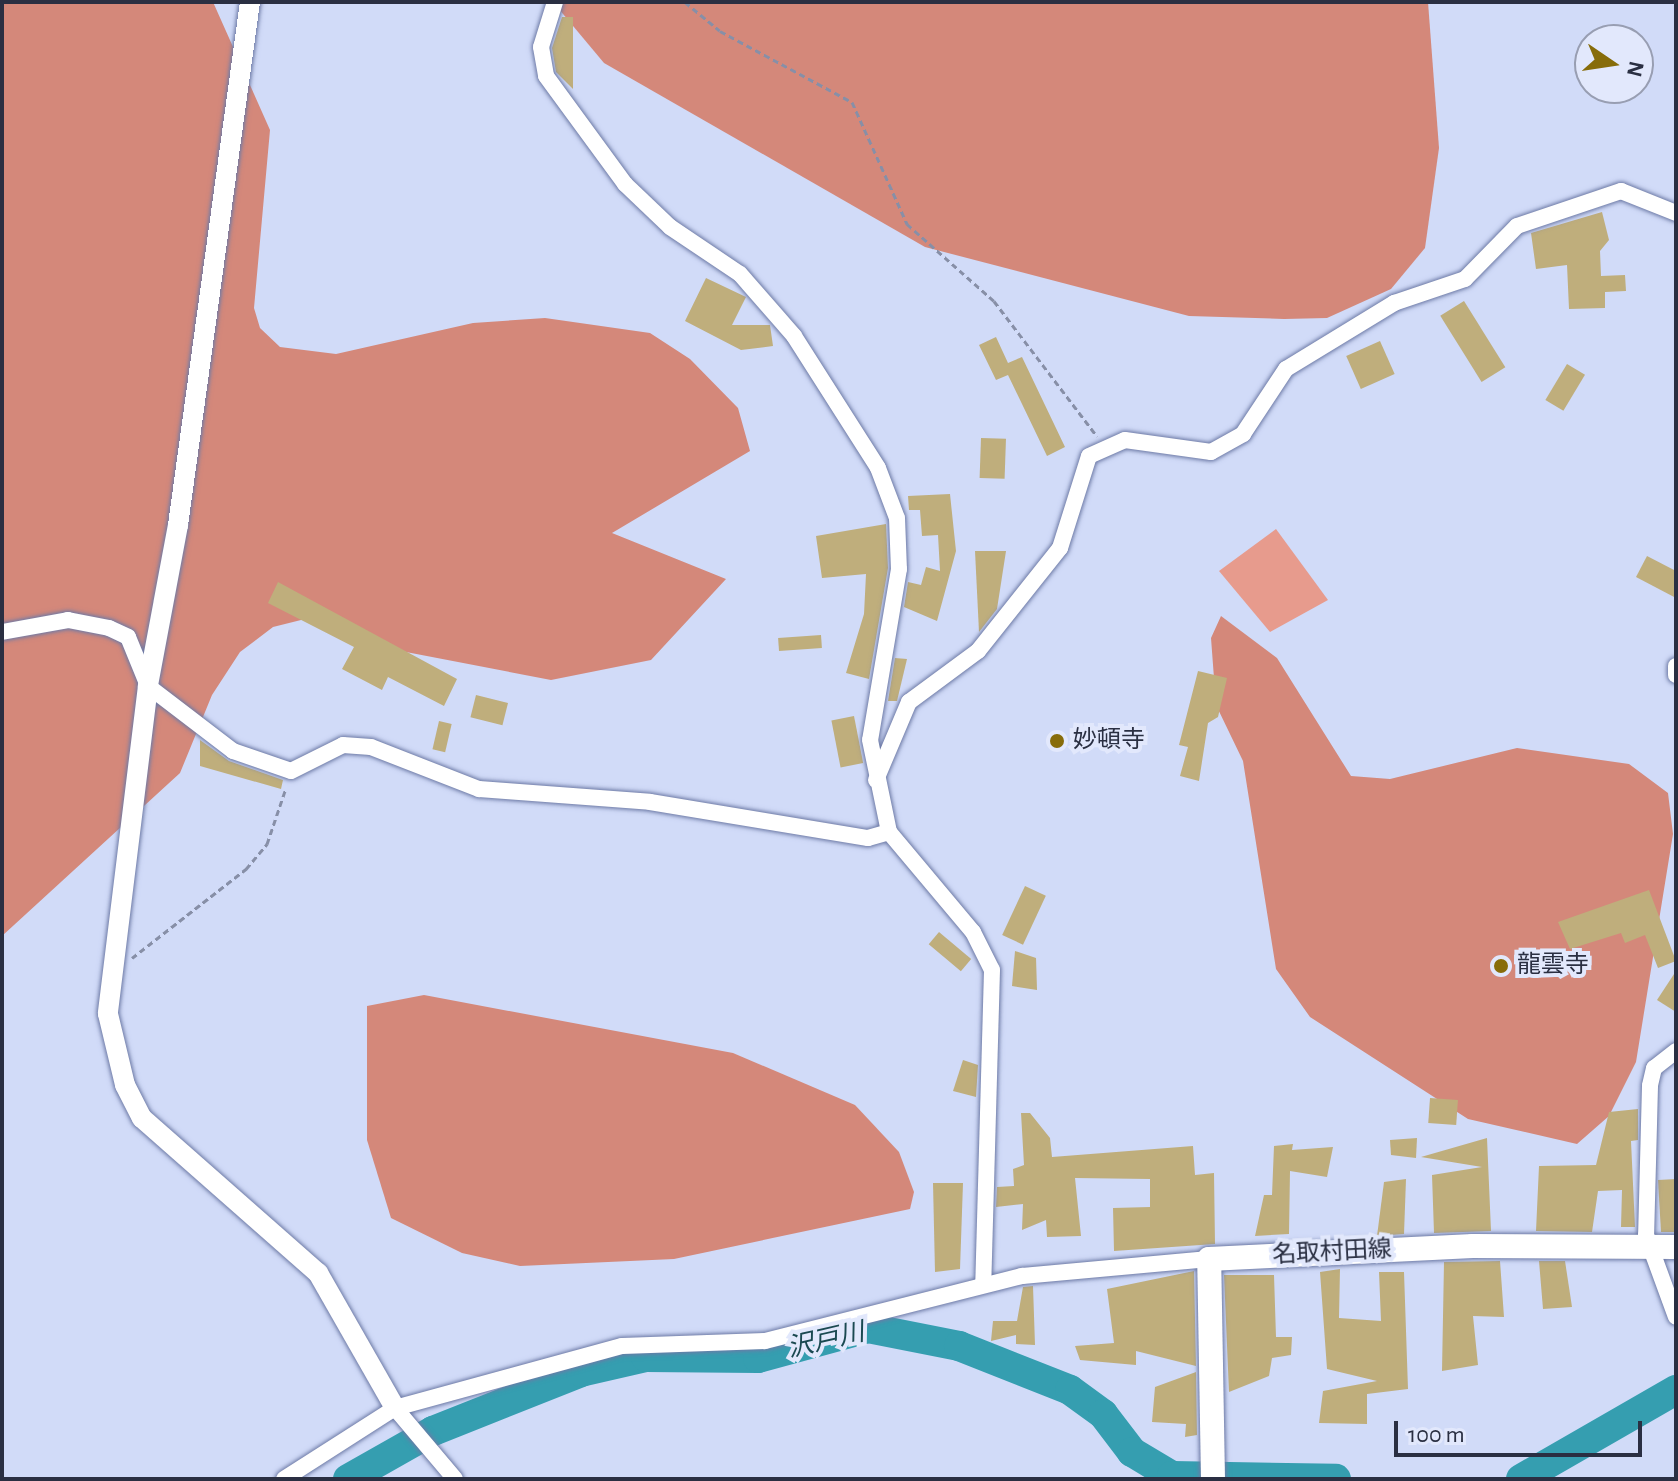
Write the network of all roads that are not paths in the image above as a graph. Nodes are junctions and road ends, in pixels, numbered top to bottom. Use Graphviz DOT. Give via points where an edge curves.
graph roads {
  1 [pos="250,2"];
  2 [pos="555,2"];
  3 [pos="1676,213"];
  4 [pos="2,632"];
  5 [pos="1676,666"];
  6 [pos="1676,675"];
  7 [pos="148,686"];
  8 [pos="876,781"];
  9 [pos="889,832"];
  10 [pos="1676,1051"];
  11 [pos="1647,1246"];
  12 [pos="1676,1247"];
  13 [pos="1209,1259"];
  14 [pos="983,1284"];
  15 [pos="1676,1317"];
  16 [pos="399,1415"];
  17 [pos="1213,1472"];
  18 [pos="284,1479"];
  19 [pos="455,1479"];
  1 -- 7 [label="street" via="176,540"];
  2 -- 8 [label="street" via="541,47 546,76 592,144 670,227 758,293 878,468 897,518 899,569 874,702"];
  3 -- 8 [label="street" via="1621,191 1517,226 1489,262 1465,279 1394,303 1286,369 1243,434 1211,452 1147,440 1104,446 1080,471 1060,548 978,651 909,702"];
  4 -- 7 [label="street" via="68,620 109,628 128,637"];
  5 -- 6 [label="street"];
  7 -- 9 [label="street" via="233,751 291,771 343,745 371,747 479,789 650,802 868,838"];
  7 -- 16 [label="street" via="110,975 113,1048 142,1118 318,1273"];
  8 -- 9 [label="street"];
  9 -- 14 [label="street" via="973,932 992,970"];
  10 -- 11 [label="street" via="1654,1068 1650,1086"];
  11 -- 12 [label="main road, 名取村田線"];
  11 -- 13 [label="main road, 名取村田線"];
  11 -- 15 [label="street"];
  13 -- 14 [label="street"];
  13 -- 17 [label="main road"];
  14 -- 16 [label="street" via="765,1341 622,1346"];
  16 -- 18 [label="street"];
  16 -- 19 [label="street" via="424,1450"];
}
